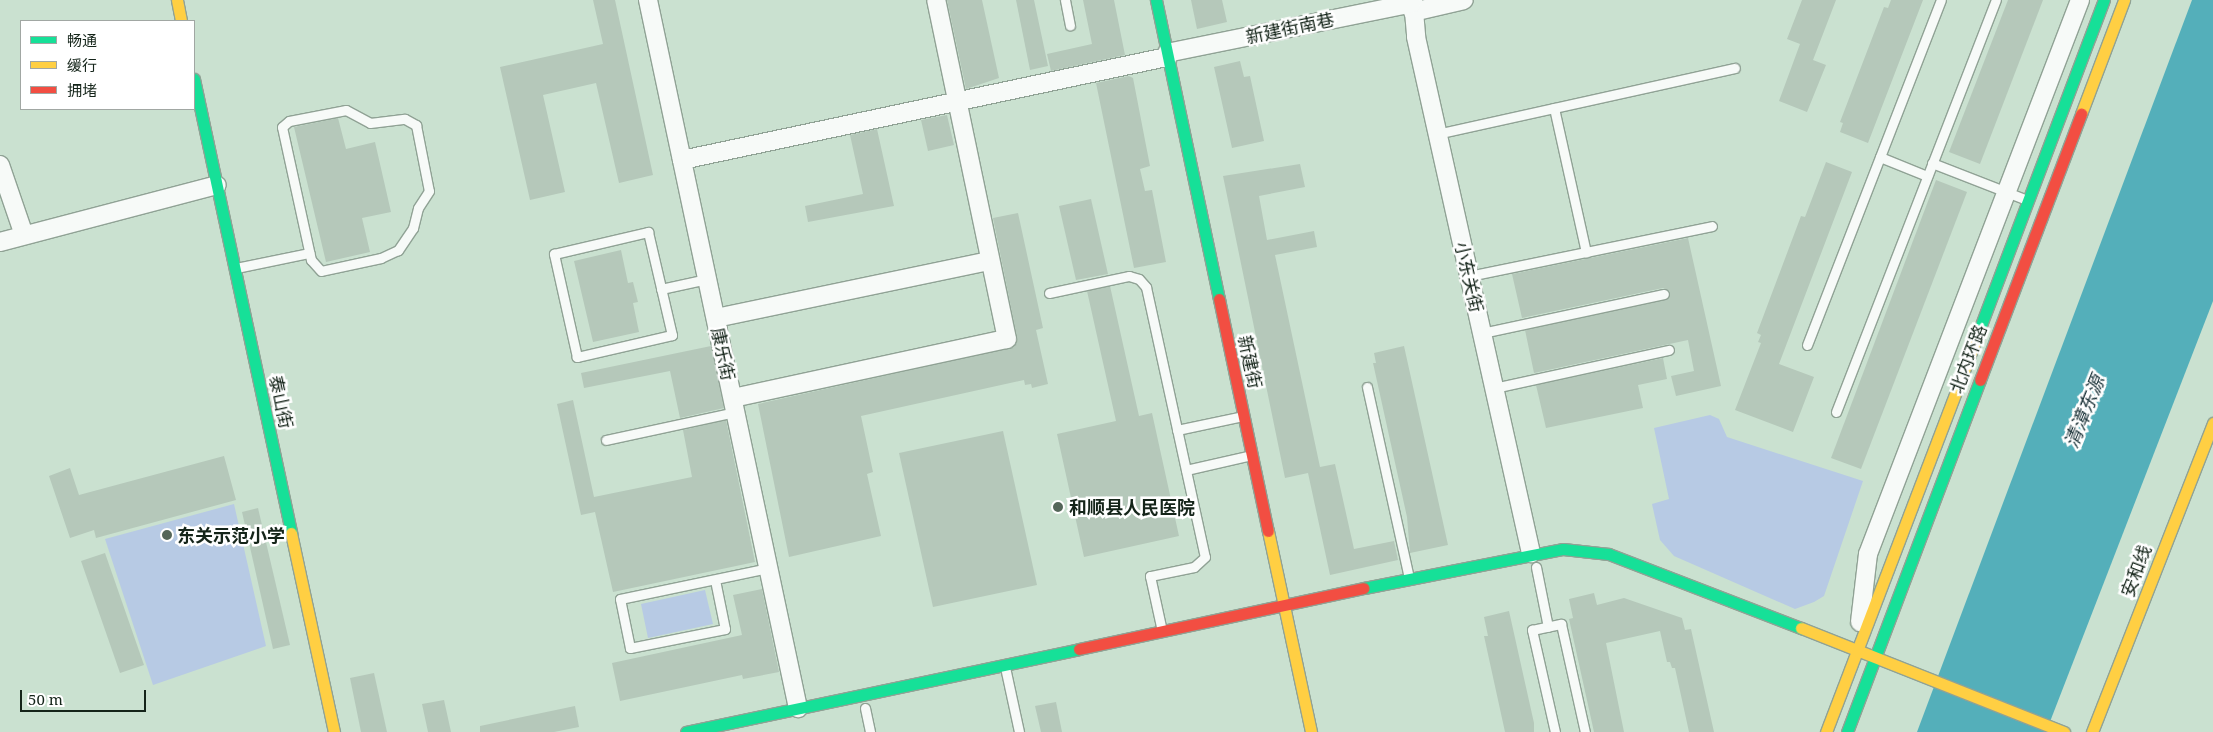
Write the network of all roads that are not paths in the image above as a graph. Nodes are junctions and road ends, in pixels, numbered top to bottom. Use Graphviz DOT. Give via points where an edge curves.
graph roads {
  1 [pos="177,0"];
  2 [pos="648,0"];
  3 [pos="936,0"];
  4 [pos="1065,0"];
  5 [pos="1156,0"];
  6 [pos="1464,0"];
  7 [pos="1941,0"];
  8 [pos="1996,0"];
  9 [pos="2080,0"];
  10 [pos="2104,0"];
  11 [pos="2124,0"];
  12 [pos="1413,5"];
  13 [pos="181,20"];
  14 [pos="1070,26"];
  15 [pos="1167,55"];
  16 [pos="1735,68"];
  17 [pos="195,84"];
  18 [pos="957,102"];
  19 [pos="1554,108"];
  20 [pos="1437,134"];
  21 [pos="1880,157"];
  22 [pos="682,160"];
  23 [pos="1932,163"];
  24 [pos="0,165"];
  25 [pos="1927,176"];
  26 [pos="216,185"];
  27 [pos="2005,192"];
  28 [pos="2027,200"];
  29 [pos="1712,226"];
  30 [pos="24,235"];
  31 [pos="0,242"];
  32 [pos="1586,252"];
  33 [pos="309,253"];
  34 [pos="990,261"];
  35 [pos="234,269"];
  36 [pos="1469,276"];
  37 [pos="707,279"];
  38 [pos="661,289"];
  39 [pos="1050,294"];
  40 [pos="1664,294"];
  41 [pos="716,318"];
  42 [pos="1482,333"];
  43 [pos="1807,345"];
  44 [pos="1669,350"];
  45 [pos="1367,387"];
  46 [pos="1494,388"];
  47 [pos="734,406"];
  48 [pos="1836,412"];
  49 [pos="1244,416"];
  50 [pos="2213,423"];
  51 [pos="1177,430"];
  52 [pos="606,440"];
  53 [pos="1252,455"];
  54 [pos="1186,470"];
  55 [pos="1537,562"];
  56 [pos="769,568"];
  57 [pos="1410,578"];
  58 [pos="715,580"];
  59 [pos="1461,582"];
  60 [pos="1284,605"];
  61 [pos="1548,627"];
  62 [pos="1162,631"];
  63 [pos="1875,656"];
  64 [pos="1851,657"];
  65 [pos="1004,664"];
  66 [pos="1874,672"];
  67 [pos="798,708"];
  68 [pos="865,708"];
  69 [pos="334,732"];
  70 [pos="686,732"];
  71 [pos="870,732"];
  72 [pos="1019,732"];
  73 [pos="1311,732"];
  74 [pos="1555,732"];
  75 [pos="1585,732"];
  76 [pos="1826,732"];
  77 [pos="1847,732"];
  78 [pos="2064,732"];
  79 [pos="2092,732"];
  1 -- 13 [label="main road"];
  2 -- 22 [label="street, 康乐街"];
  3 -- 18 [label="street"];
  4 -- 14 [label="lane"];
  5 -- 15 [label="main road, 新建街"];
  6 -- 12 [label="street, 新建街南巷"];
  7 -- 21 [label="lane"];
  8 -- 23 [label="lane"];
  9 -- 27 [label="street"];
  10 -- 28 [label="main road, 北内环路"];
  11 -- 63 [label="main road, 北内环路"];
  12 -- 15 [label="street, 新建街南巷"];
  12 -- 20 [label="street, 小东关街"];
  15 -- 18 [label="street, 新建街南巷"];
  15 -- 49 [label="main road, 新建街"];
  16 -- 19 [label="lane"];
  17 -- 26 [label="main road, 泰山街"];
  18 -- 22 [label="street, 新建街南巷"];
  18 -- 34 [label="street"];
  19 -- 20 [label="lane"];
  19 -- 32 [label="lane"];
  20 -- 36 [label="street, 小东关街"];
  21 -- 25 [label="lane"];
  21 -- 43 [label="lane"];
  22 -- 37 [label="street, 康乐街"];
  23 -- 25 [label="lane"];
  23 -- 27 [label="lane"];
  24 -- 30 [label="street"];
  25 -- 48 [label="lane"];
  26 -- 30 [label="street"];
  26 -- 35 [label="main road, 泰山街"];
  27 -- 28 [label="lane"];
  27 -- 64 [label="street" via="1868,554"];
  28 -- 64 [label="main road, 北内环路"];
  29 -- 32 [label="lane"];
  30 -- 31 [label="street"];
  32 -- 36 [label="lane"];
  33 -- 33 [label="lane" via="321,271 381,258 398,250 407,239 430,187 416,125 405,119 370,123 346,110 289,122 282,127"];
  33 -- 35 [label="lane"];
  34 -- 41 [label="street"];
  34 -- 47 [label="street" via="1007,339"];
  35 -- 69 [label="main road, 泰山街"];
  36 -- 42 [label="street, 小东关街"];
  37 -- 38 [label="lane"];
  37 -- 41 [label="street, 康乐街"];
  38 -- 38 [label="lane" via="672,335 577,357 554,254 648,232"];
  39 -- 51 [label="lane" via="1129,276 1139,279 1146,287"];
  40 -- 42 [label="lane"];
  41 -- 47 [label="street, 康乐街"];
  42 -- 46 [label="street, 小东关街"];
  44 -- 46 [label="lane"];
  45 -- 57 [label="lane"];
  46 -- 55 [label="street, 小东关街"];
  47 -- 52 [label="lane"];
  47 -- 56 [label="street, 康乐街"];
  49 -- 51 [label="lane"];
  49 -- 53 [label="main road, 新建街"];
  50 -- 79 [label="main road, 安和线"];
  51 -- 54 [label="lane"];
  53 -- 54 [label="lane"];
  53 -- 60 [label="main road, 新建街"];
  54 -- 62 [label="lane" via="1205,557 1194,566 1150,576"];
  55 -- 57 [label="main road"];
  55 -- 59 [label="main road"];
  55 -- 61 [label="lane"];
  55 -- 64 [label="main road" via="1563,549 1609,554"];
  56 -- 58 [label="lane"];
  56 -- 67 [label="street, 康乐街"];
  57 -- 60 [label="main road"];
  58 -- 58 [label="lane" via="620,599 630,648 725,628"];
  60 -- 62 [label="main road"];
  60 -- 73 [label="main road, 新建街"];
  61 -- 74 [label="lane" via="1532,630"];
  61 -- 75 [label="lane" via="1561,624"];
  62 -- 65 [label="main road"];
  63 -- 64 [label="main road"];
  63 -- 66 [label="main road, 北内环路"];
  63 -- 78 [label="main road"];
  64 -- 66 [label="main road"];
  64 -- 76 [label="main road, 北内环路"];
  65 -- 67 [label="main road"];
  65 -- 72 [label="lane"];
  66 -- 77 [label="main road, 北内环路"];
  67 -- 70 [label="main road"];
  68 -- 71 [label="lane"];
}
